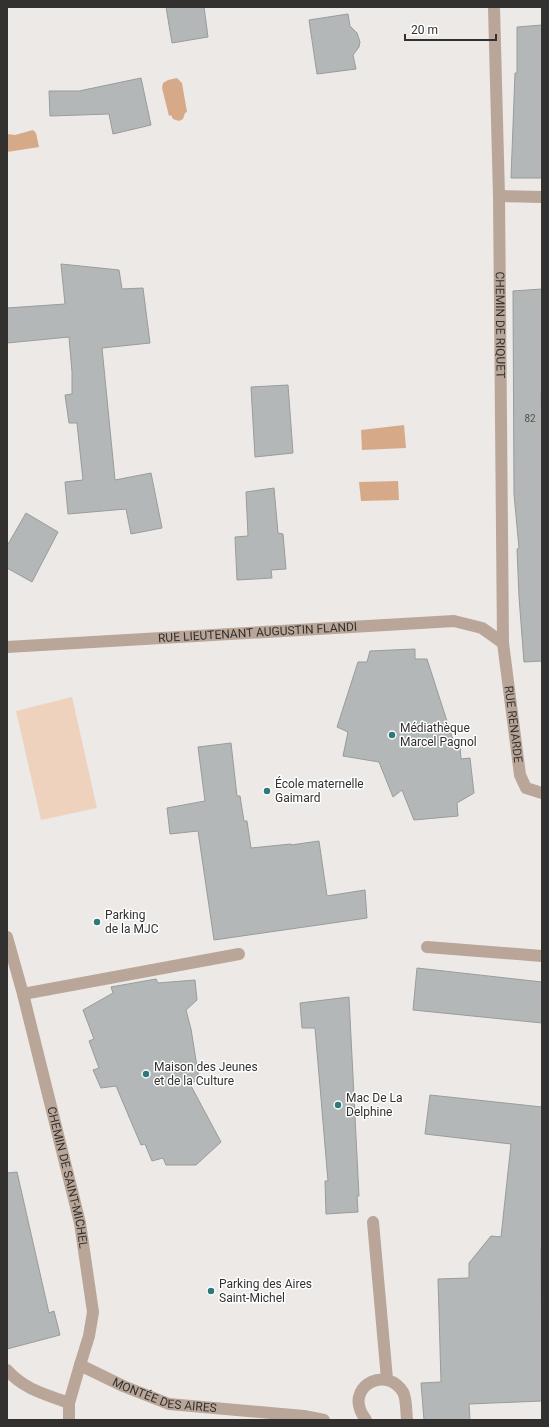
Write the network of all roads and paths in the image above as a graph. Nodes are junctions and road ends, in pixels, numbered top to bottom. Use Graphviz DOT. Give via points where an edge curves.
graph roads {
  1 [pos="494,7"];
  2 [pos="499,196"];
  3 [pos="542,197"];
  4 [pos="503,643"];
  5 [pos="7,647"];
  6 [pos="542,792"];
  7 [pos="7,937"];
  8 [pos="427,947"];
  9 [pos="239,954"];
  10 [pos="542,956"];
  11 [pos="24,994"];
  12 [pos="373,1222"];
  13 [pos="80,1364"];
  14 [pos="7,1370"];
  15 [pos="387,1379"];
  16 [pos="69,1403"];
  17 [pos="70,1420"];
  18 [pos="324,1420"];
  19 [pos="366,1420"];
  20 [pos="407,1420"];
  1 -- 2 [label="street, CHEMIN DE RIQUET"];
  2 -- 3 [label="street"];
  2 -- 4 [label="street, CHEMIN DE RIQUET"];
  4 -- 5 [label="street, RUE LIEUTENANT AUGUSTIN FLANDI" via="482,628 454,621"];
  4 -- 6 [label="street, RUE RENARDE" via="520,775 526,788"];
  7 -- 11 [label="street, CHEMIN DE SAINT-MICHEL"];
  8 -- 10 [label="street"];
  9 -- 11 [label="street"];
  11 -- 13 [label="street, CHEMIN DE SAINT-MICHEL" via="80,1223 93,1312 90,1336"];
  12 -- 15 [label="street"];
  13 -- 16 [label="street, CHEMIN DE SAINT-MICHEL"];
  13 -- 18 [label="street, MONTÉE DES AIRES" via="123,1386 168,1404"];
  14 -- 16 [label="street" via="17,1380 34,1390"];
  15 -- 19 [label="street" via="375,1380 366,1385 359,1396 360,1408"];
  15 -- 20 [label="street" via="396,1384 403,1393"];
  16 -- 17 [label="street, CHEMIN DE SAINT-MICHEL"];
}
